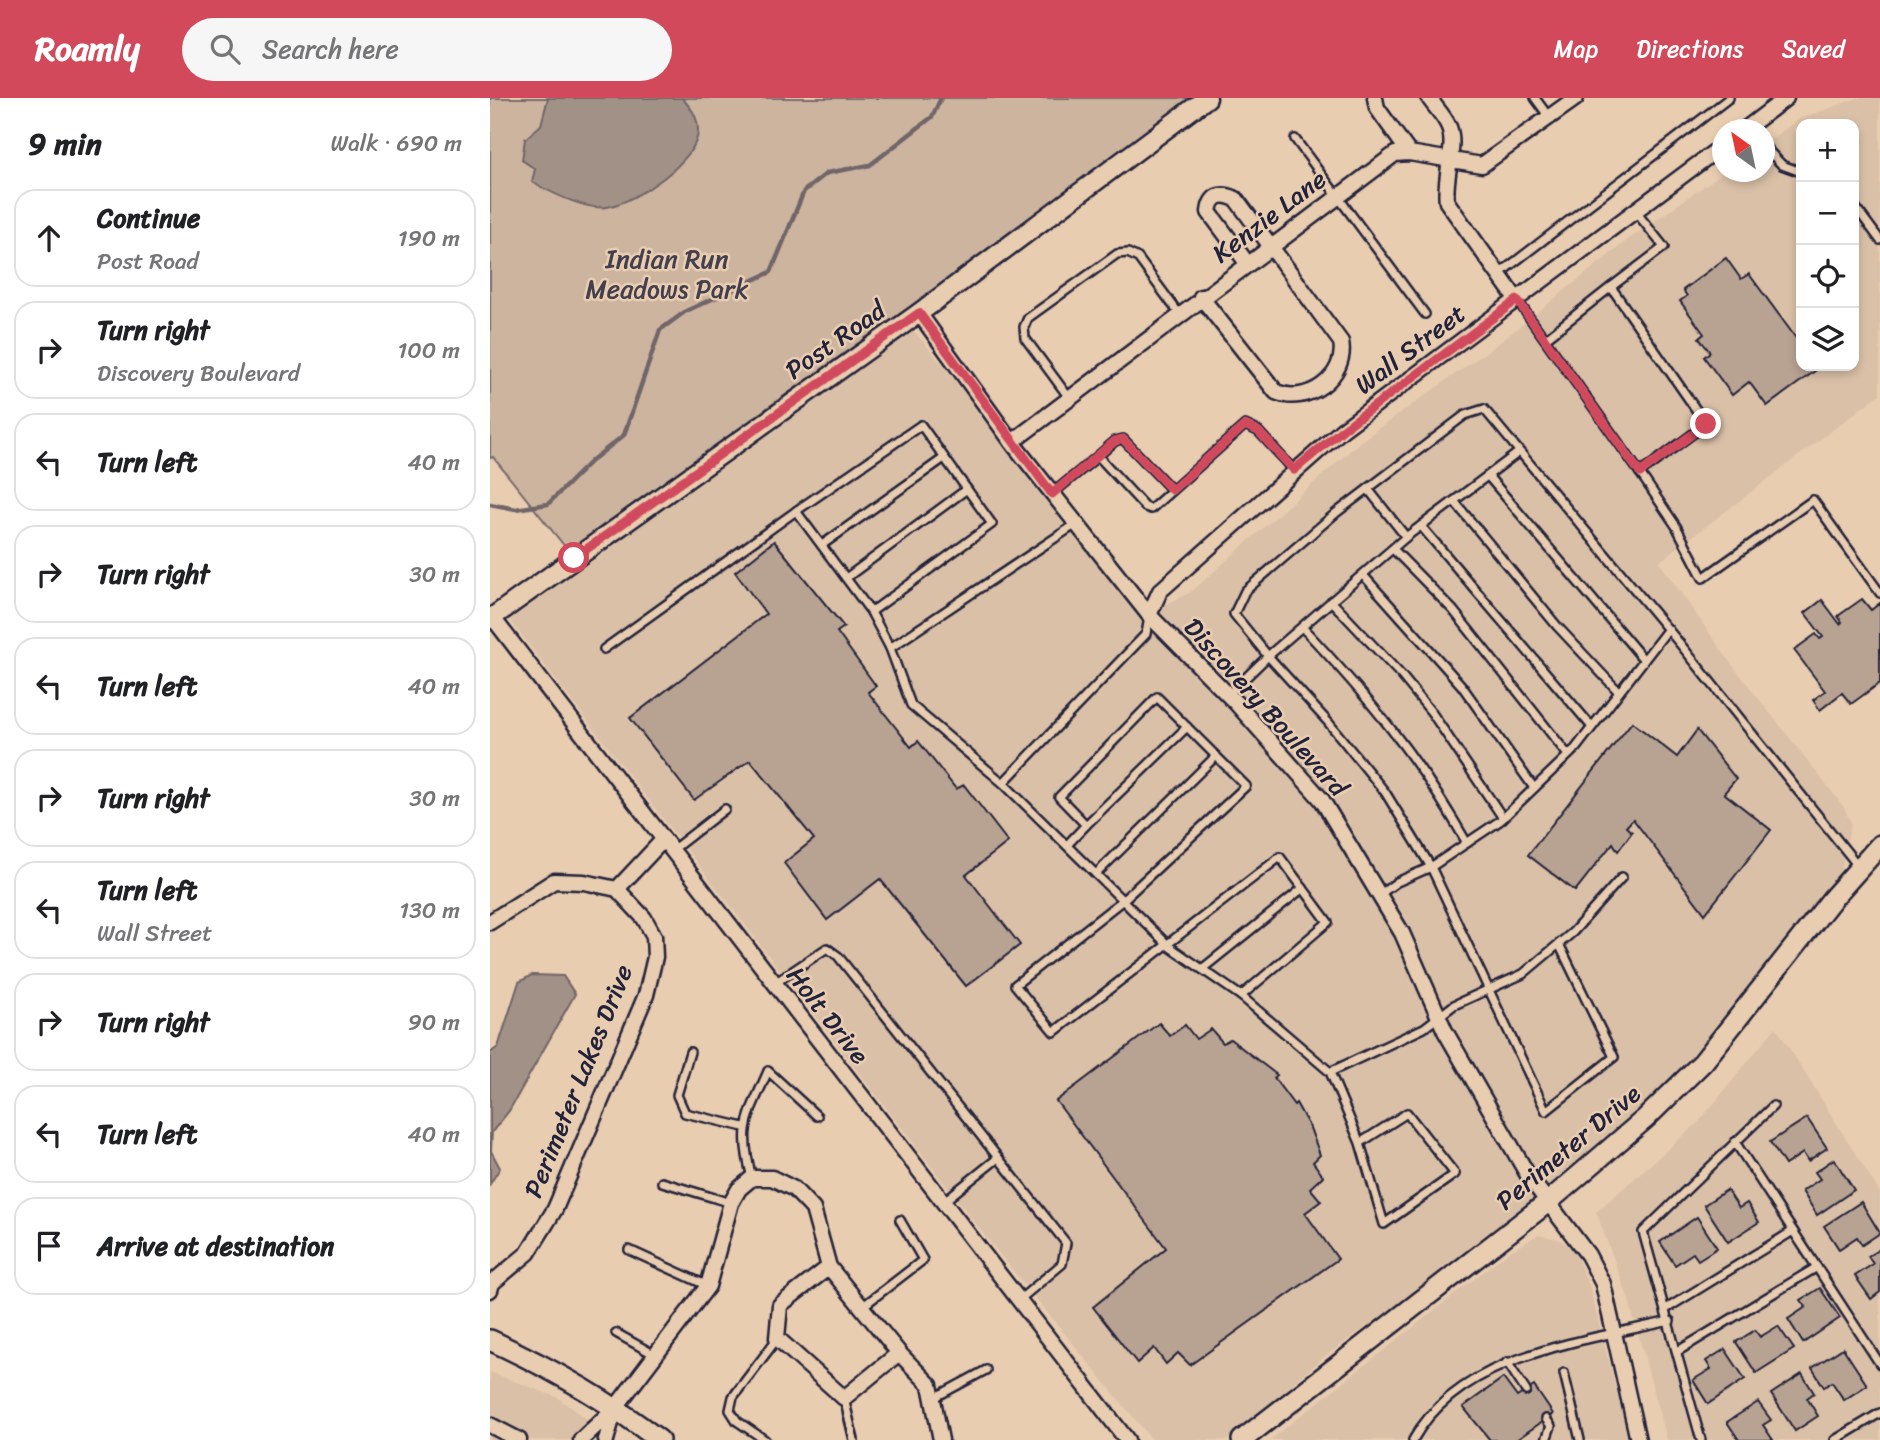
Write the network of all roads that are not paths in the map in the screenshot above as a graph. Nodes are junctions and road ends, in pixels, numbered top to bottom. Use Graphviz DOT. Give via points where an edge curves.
graph roads {
  1 [pos="1208,98"];
  2 [pos="1375,98"];
  3 [pos="1429,98"];
  4 [pos="1535,98"];
  5 [pos="1576,98"];
  6 [pos="1729,98"];
  7 [pos="1786,98"];
  8 [pos="1550,118"];
  9 [pos="1759,119"];
  10 [pos="1295,139"];
  11 [pos="1409,153"];
  12 [pos="1712,154"];
  13 [pos="1775,157"];
  14 [pos="1449,159"];
  15 [pos="1796,170"];
  16 [pos="1337,196"];
  17 [pos="1636,212"];
  18 [pos="1859,212"];
  19 [pos="1880,240"];
  20 [pos="1270,246"];
  21 [pos="1247,264"];
  22 [pos="1499,275"];
  23 [pos="1611,287"];
  24 [pos="1201,297"];
  25 [pos="1517,300"];
  26 [pos="919,313"];
  27 [pos="1425,314"];
  28 [pos="1181,316"];
  29 [pos="1545,339"];
  30 [pos="1070,400"];
  31 [pos="1012,442"];
  32 [pos="1519,453"];
  33 [pos="1098,456"];
  34 [pos="944,458"];
  35 [pos="1294,470"];
  36 [pos="1640,473"];
  37 [pos="1488,476"];
  38 [pos="967,489"];
  39 [pos="1368,489"];
  40 [pos="1172,490"];
  41 [pos="1052,494"];
  42 [pos="1454,501"];
  43 [pos="796,511"];
  44 [pos="1076,524"];
  45 [pos="1421,526"];
  46 [pos="1406,537"];
  47 [pos="822,545"];
  48 [pos="1392,549"];
  49 [pos="1363,575"];
  50 [pos="846,578"];
  51 [pos="1880,593"];
  52 [pos="1331,601"];
  53 [pos="871,612"];
  54 [pos="1149,615"];
  55 [pos="491,619"];
  56 [pos="1302,627"];
  57 [pos="1668,629"];
  58 [pos="890,648"];
  59 [pos="604,649"];
  60 [pos="1268,656"];
  61 [pos="1644,660"];
  62 [pos="1619,692"];
  63 [pos="1228,695"];
  64 [pos="1187,727"];
  65 [pos="1592,727"];
  66 [pos="1568,755"];
  67 [pos="1216,756"];
  68 [pos="1003,783"];
  69 [pos="1534,788"];
  70 [pos="724,809"];
  71 [pos="1503,818"];
  72 [pos="1086,825"];
  73 [pos="1467,843"];
  74 [pos="1067,845"];
  75 [pos="1880,845"];
  76 [pos="666,846"];
  77 [pos="1432,867"];
  78 [pos="1860,868"];
  79 [pos="1096,874"];
  80 [pos="1622,877"];
  81 [pos="1303,888"];
  82 [pos="617,889"];
  83 [pos="1379,895"];
  84 [pos="1123,900"];
  85 [pos="490,922"];
  86 [pos="1166,943"];
  87 [pos="1559,944"];
  88 [pos="1202,969"];
  89 [pos="773,985"];
  90 [pos="1488,989"];
  91 [pos="1241,996"];
  92 [pos="1438,1016"];
  93 [pos="690,1052"];
  94 [pos="1330,1072"];
  95 [pos="1773,1106"];
  96 [pos="817,1116"];
  97 [pos="744,1127"];
  98 [pos="1735,1142"];
  99 [pos="1360,1143"];
  100 [pos="998,1158"];
  101 [pos="752,1178"];
  102 [pos="662,1182"];
  103 [pos="1548,1202"];
  104 [pos="731,1203"];
  105 [pos="943,1203"];
  106 [pos="900,1220"];
  107 [pos="1793,1231"];
  108 [pos="629,1250"];
  109 [pos="1816,1267"];
  110 [pos="829,1268"];
  111 [pos="491,1285"];
  112 [pos="708,1286"];
  113 [pos="1018,1300"];
  114 [pos="861,1307"];
  115 [pos="1666,1309"];
  116 [pos="1670,1321"];
  117 [pos="616,1333"];
  118 [pos="1614,1334"];
  119 [pos="777,1338"];
  120 [pos="490,1340"];
  121 [pos="1678,1352"];
  122 [pos="899,1353"];
  123 [pos="654,1354"];
  124 [pos="1507,1362"];
  125 [pos="1880,1364"];
  126 [pos="986,1370"];
  127 [pos="1564,1373"];
  128 [pos="1526,1391"];
  129 [pos="844,1398"];
  130 [pos="934,1398"];
  131 [pos="616,1407"];
  132 [pos="1880,1413"];
  133 [pos="1546,1419"];
  134 [pos="490,1425"];
  135 [pos="519,1440"];
  136 [pos="581,1440"];
  137 [pos="606,1440"];
  138 [pos="659,1440"];
  139 [pos="765,1440"];
  140 [pos="854,1440"];
  141 [pos="941,1440"];
  142 [pos="1127,1440"];
  143 [pos="1242,1440"];
  144 [pos="1413,1440"];
  145 [pos="1546,1440"];
  146 [pos="1580,1440"];
  147 [pos="1638,1440"];
  148 [pos="1701,1440"];
  149 [pos="1835,1440"];
  1 -- 26 [label="street, Post Road"];
  2 -- 11 [label="street" via="1377,108"];
  3 -- 14 [label="street" via="1449,126"];
  4 -- 8 [label="lane"];
  5 -- 8 [label="street"];
  6 -- 22 [label="lane"];
  7 -- 9 [label="street"];
  8 -- 14 [label="street" via="1482,165"];
  10 -- 16 [label="lane"];
  11 -- 14 [label="street"];
  11 -- 16 [label="street, Kenzie Lane" via="1395,154"];
  12 -- 17 [label="street, Wall Street"];
  13 -- 15 [label="lane"];
  14 -- 22 [label="street" via="1444,185 1447,201"];
  16 -- 20 [label="street, Kenzie Lane"];
  16 -- 27 [label="lane"];
  17 -- 23 [label="lane" via="1664,247"];
  17 -- 25 [label="street, Wall Street"];
  18 -- 19 [label="lane"];
  20 -- 21 [label="street, Kenzie Lane"];
  20 -- 21 [label="street" via="1236,199 1216,196 1209,212"];
  20 -- 24 [label="street" via="1341,342 1344,355 1340,367 1310,394 1290,398 1276,392"];
  21 -- 24 [label="street, Kenzie Lane"];
  22 -- 25 [label="street"];
  23 -- 29 [label="lane"];
  23 -- 36 [label="lane" via="1706,424"];
  24 -- 28 [label="street, Kenzie Lane"];
  25 -- 29 [label="lane"];
  25 -- 35 [label="street, Wall Street"];
  26 -- 31 [label="street, Discovery Boulevard"];
  26 -- 55 [label="street, Post Road"];
  28 -- 30 [label="street, Kenzie Lane"];
  28 -- 30 [label="lane" via="1138,258 1128,253 1117,254 1028,318 1026,338"];
  29 -- 36 [label="lane"];
  30 -- 31 [label="street, Kenzie Lane"];
  31 -- 41 [label="street, Discovery Boulevard"];
  32 -- 37 [label="lane"];
  32 -- 39 [label="lane" via="1484,409 1465,415"];
  32 -- 57 [label="lane"];
  33 -- 40 [label="lane" via="1123,439"];
  33 -- 40 [label="lane" via="1145,507 1151,509"];
  33 -- 41 [label="lane"];
  34 -- 38 [label="lane"];
  34 -- 43 [label="lane" via="920,425"];
  34 -- 47 [label="lane"];
  35 -- 40 [label="lane" via="1258,431 1245,425"];
  35 -- 54 [label="street, Wall Street" via="1160,591"];
  36 -- 51 [label="lane" via="1676,526 1703,578 1813,500"];
  37 -- 42 [label="lane"];
  37 -- 61 [label="lane"];
  38 -- 50 [label="lane"];
  38 -- 53 [label="lane" via="992,524"];
  39 -- 46 [label="lane"];
  39 -- 60 [label="lane" via="1245,591 1234,614"];
  41 -- 44 [label="street, Discovery Boulevard"];
  42 -- 45 [label="lane"];
  42 -- 62 [label="lane" via="1557,626"];
  43 -- 47 [label="lane"];
  43 -- 59 [label="lane"];
  44 -- 54 [label="street, Discovery Boulevard"];
  44 -- 58 [label="lane"];
  45 -- 46 [label="lane"];
  45 -- 65 [label="lane"];
  46 -- 48 [label="lane"];
  47 -- 50 [label="lane"];
  48 -- 49 [label="lane"];
  48 -- 66 [label="lane" via="1453,610"];
  49 -- 52 [label="lane"];
  49 -- 69 [label="lane" via="1462,686"];
  50 -- 53 [label="lane"];
  52 -- 56 [label="lane"];
  52 -- 71 [label="lane" via="1432,713"];
  53 -- 58 [label="lane"];
  54 -- 63 [label="street, Discovery Boulevard"];
  54 -- 68 [label="lane" via="1146,634"];
  55 -- 76 [label="street, Holt Drive"];
  56 -- 60 [label="lane"];
  56 -- 73 [label="lane" via="1407,746"];
  57 -- 61 [label="lane"];
  57 -- 78 [label="lane"];
  58 -- 68 [label="lane" via="911,705"];
  60 -- 63 [label="lane"];
  60 -- 77 [label="lane" via="1385,792"];
  61 -- 62 [label="lane"];
  62 -- 65 [label="lane"];
  63 -- 83 [label="street, Discovery Boulevard" via="1322,800"];
  64 -- 67 [label="lane"];
  64 -- 72 [label="lane"];
  64 -- 72 [label="lane" via="1157,697 1059,797"];
  65 -- 66 [label="lane"];
  66 -- 69 [label="lane"];
  67 -- 79 [label="lane"];
  67 -- 84 [label="lane" via="1245,786"];
  68 -- 74 [label="lane"];
  69 -- 71 [label="lane"];
  70 -- 76 [label="lane"];
  71 -- 73 [label="lane"];
  72 -- 74 [label="lane"];
  73 -- 77 [label="lane"];
  74 -- 79 [label="lane"];
  75 -- 78 [label="main road, Perimeter Drive"];
  76 -- 82 [label="street"];
  76 -- 89 [label="street, Holt Drive"];
  77 -- 83 [label="lane"];
  77 -- 90 [label="lane"];
  78 -- 103 [label="main road, Perimeter Drive" via="1703,1062"];
  79 -- 84 [label="lane"];
  80 -- 87 [label="lane"];
  81 -- 86 [label="lane" via="1280,857"];
  81 -- 88 [label="lane"];
  81 -- 91 [label="lane" via="1328,922"];
  82 -- 85 [label="street" via="554,881"];
  82 -- 111 [label="street, Perimeter Lakes Drive" via="654,936 655,957 646,995 555,1209 528,1253"];
  83 -- 92 [label="street, Discovery Boulevard" via="1402,933"];
  84 -- 86 [label="lane"];
  84 -- 86 [label="lane" via="1015,985 1054,1032"];
  86 -- 88 [label="lane"];
  87 -- 90 [label="lane" via="1523,974"];
  87 -- 90 [label="lane" via="1614,1057 1546,1111"];
  88 -- 91 [label="lane"];
  89 -- 100 [label="lane" via="827,948 838,956"];
  89 -- 105 [label="street, Holt Drive"];
  90 -- 92 [label="lane"];
  91 -- 94 [label="lane"];
  92 -- 94 [label="lane" via="1424,1028"];
  92 -- 103 [label="street, Discovery Boulevard" via="1529,1177"];
  93 -- 97 [label="lane" via="677,1095 685,1113"];
  94 -- 99 [label="lane"];
  95 -- 98 [label="lane"];
  96 -- 97 [label="lane" via="768,1071"];
  97 -- 101 [label="lane"];
  98 -- 107 [label="lane"];
  98 -- 115 [label="lane" via="1643,1232"];
  99 -- 99 [label="lane" via="1384,1224 1455,1174 1407,1113"];
  100 -- 105 [label="lane"];
  100 -- 113 [label="lane" via="1066,1243 1062,1264"];
  101 -- 104 [label="street"];
  101 -- 110 [label="street" via="772,1178 794,1189 813,1209"];
  102 -- 104 [label="lane"];
  103 -- 118 [label="street, Discovery Boulevard" via="1598,1275"];
  103 -- 143 [label="main road, Perimeter Drive"];
  104 -- 112 [label="street"];
  105 -- 113 [label="street, Holt Drive"];
  106 -- 114 [label="lane" via="923,1260"];
  107 -- 109 [label="lane"];
  107 -- 115 [label="lane"];
  108 -- 112 [label="lane"];
  109 -- 121 [label="lane"];
  109 -- 125 [label="lane"];
  110 -- 114 [label="street"];
  110 -- 119 [label="street" via="780,1305"];
  112 -- 123 [label="street"];
  113 -- 142 [label="street, Holt Drive"];
  114 -- 122 [label="street"];
  115 -- 116 [label="lane"];
  116 -- 118 [label="lane"];
  116 -- 121 [label="lane"];
  117 -- 123 [label="lane"];
  118 -- 124 [label="lane"];
  118 -- 147 [label="street, Discovery Boulevard"];
  119 -- 129 [label="street"];
  119 -- 139 [label="lane" via="733,1397 730,1410 737,1421"];
  120 -- 131 [label="main road" via="555,1370"];
  121 -- 148 [label="lane"];
  122 -- 129 [label="street"];
  122 -- 130 [label="street" via="930,1385"];
  123 -- 131 [label="street"];
  124 -- 128 [label="lane"];
  124 -- 144 [label="lane" via="1438,1408"];
  126 -- 130 [label="lane"];
  127 -- 146 [label="lane"];
  129 -- 140 [label="lane"];
  130 -- 141 [label="street"];
  131 -- 136 [label="street"];
  131 -- 137 [label="street"];
  131 -- 138 [label="main road"];
  132 -- 149 [label="lane"];
  133 -- 145 [label="lane" via="1551,1426"];
  134 -- 135 [label="street"];
}
